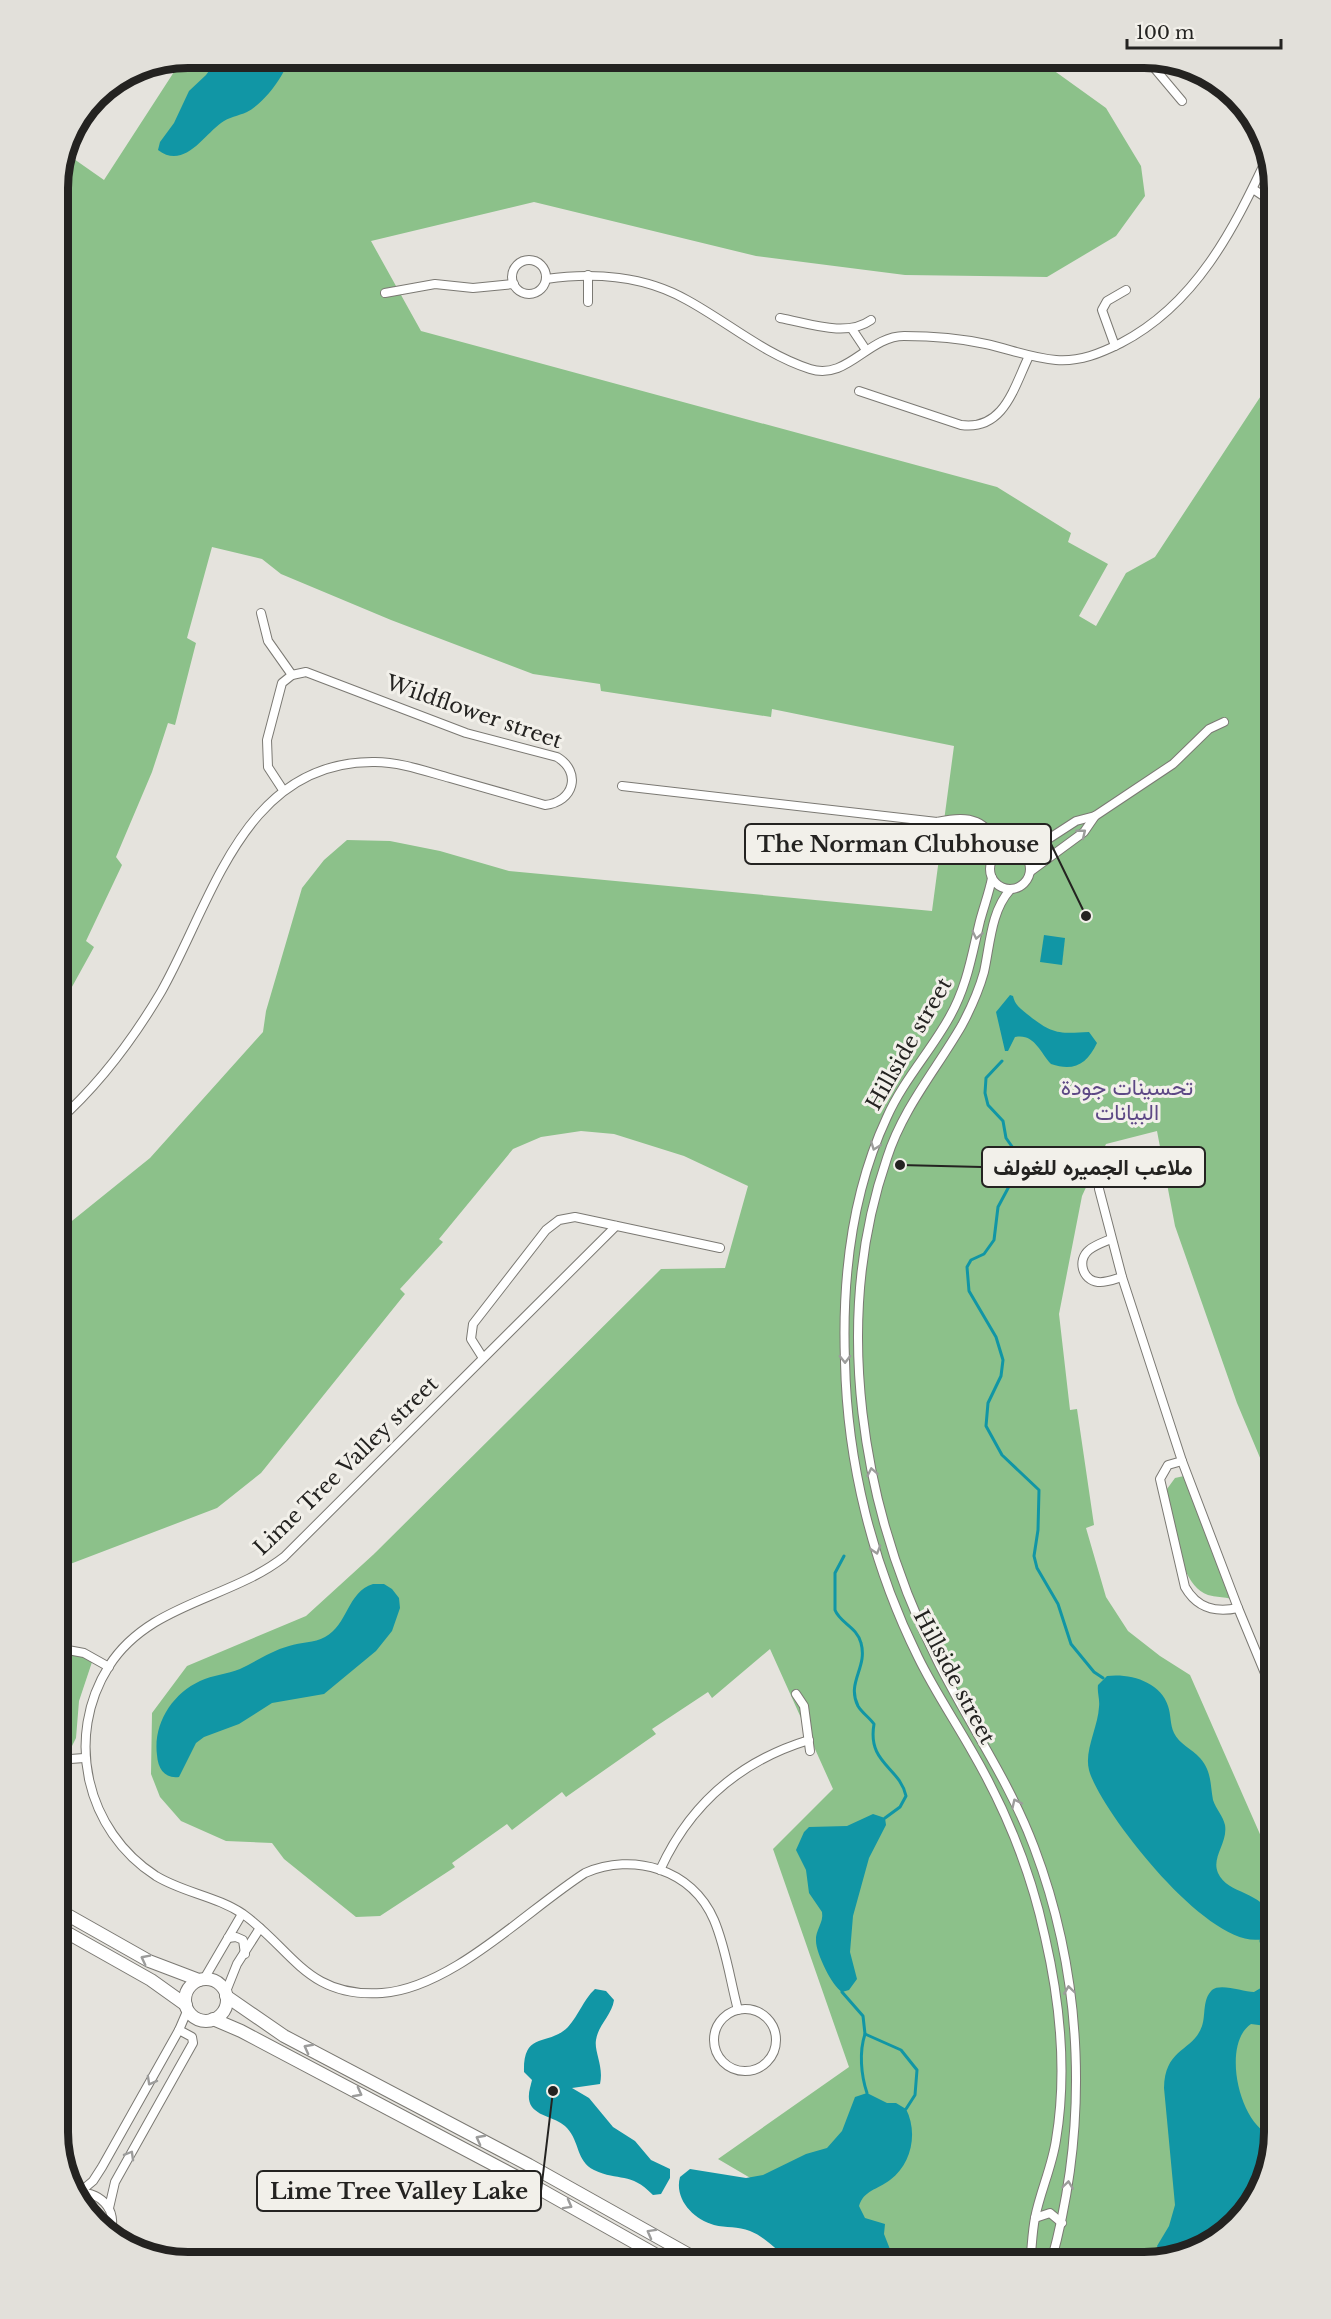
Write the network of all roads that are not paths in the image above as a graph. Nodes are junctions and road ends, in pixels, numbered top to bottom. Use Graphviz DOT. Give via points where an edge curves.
graph roads {
  1 [pos="1155,68"];
  2 [pos="1182,101"];
  3 [pos="1262,170"];
  4 [pos="1253,189"];
  5 [pos="1264,196"];
  6 [pos="588,275"];
  7 [pos="546,279"];
  8 [pos="514,284"];
  9 [pos="1126,290"];
  10 [pos="385,293"];
  11 [pos="588,302"];
  12 [pos="780,318"];
  13 [pos="871,320"];
  14 [pos="852,329"];
  15 [pos="1115,346"];
  16 [pos="866,350"];
  17 [pos="1029,356"];
  18 [pos="859,391"];
  19 [pos="261,613"];
  20 [pos="291,675"];
  21 [pos="1224,722"];
  22 [pos="622,786"];
  23 [pos="283,790"];
  24 [pos="1095,816"];
  25 [pos="968,819"];
  26 [pos="938,822"];
  27 [pos="985,826"];
  28 [pos="966,833"];
  29 [pos="976,838"];
  30 [pos="1006,849"];
  31 [pos="1021,852"];
  32 [pos="991,862"];
  33 [pos="1031,871"];
  34 [pos="992,878"];
  35 [pos="1010,890"];
  36 [pos="68,1113"];
  37 [pos="1105,1164"];
  38 [pos="616,1226"];
  39 [pos="1111,1239"];
  40 [pos="720,1248"];
  41 [pos="1122,1277"];
  42 [pos="845,1319"];
  43 [pos="860,1320"];
  44 [pos="483,1358"];
  45 [pos="1182,1461"];
  46 [pos="1238,1608"];
  47 [pos="68,1650"];
  48 [pos="109,1666"];
  49 [pos="1264,1671"];
  50 [pos="796,1694"];
  51 [pos="808,1740"];
  52 [pos="810,1751"];
  53 [pos="84,1758"];
  54 [pos="68,1759"];
  55 [pos="660,1870"];
  56 [pos="242,1914"];
  57 [pos="68,1915"];
  58 [pos="260,1928"];
  59 [pos="68,1933"];
  60 [pos="228,1938"];
  61 [pos="246,1952"];
  62 [pos="202,1980"];
  63 [pos="227,1991"];
  64 [pos="187,2007"];
  65 [pos="738,2010"];
  66 [pos="213,2019"];
  67 [pos="179,2030"];
  68 [pos="82,2188"];
  69 [pos="85,2193"];
  70 [pos="109,2208"];
  71 [pos="1035,2218"];
  72 [pos="1062,2223"];
  73 [pos="113,2225"];
  74 [pos="650,2251"];
  75 [pos="683,2252"];
  76 [pos="1031,2252"];
  77 [pos="1054,2252"];
  1 -- 2 [label="street"];
  3 -- 4 [label="street"];
  4 -- 5 [label="street"];
  4 -- 15 [label="street" via="1221,249 1186,293 1154,323"];
  6 -- 7 [label="street"];
  6 -- 11 [label="street"];
  6 -- 16 [label="street" via="622,278 672,292 747,340 810,369 841,368"];
  7 -- 8 [label="street" via="542,289 532,294 522,292"];
  7 -- 8 [label="street" via="540,264 524,260 513,273"];
  8 -- 10 [label="street" via="473,288 435,284"];
  9 -- 15 [label="street" via="1107,301 1102,310"];
  12 -- 14 [label="street"];
  13 -- 14 [label="street"];
  14 -- 16 [label="street"];
  15 -- 17 [label="street" via="1073,360"];
  16 -- 17 [label="street" via="896,336 941,337"];
  17 -- 18 [label="street" via="1001,412 979,425 962,425"];
  19 -- 20 [label="street" via="268,641"];
  20 -- 23 [label="street" via="279,689 266,747 268,767"];
  20 -- 23 [label="street, Wildflower street" via="313,674 466,733 557,757 572,771 573,781 565,799 545,805 409,766 360,762 320,771"];
  21 -- 24 [label="street" via="1209,729 1173,764"];
  22 -- 26 [label="street"];
  23 -- 36 [label="street, Wildflower street" via="241,835 176,964 126,1048"];
  24 -- 31 [label="street" via="1076,821"];
  33 -- 24 [label="street, Hillside street, one-way" via="1084,832"];
  25 -- 26 [label="street"];
  25 -- 27 [label="street"];
  25 -- 28 [label="street"];
  26 -- 28 [label="street"];
  27 -- 29 [label="street"];
  27 -- 30 [label="street"];
  28 -- 29 [label="street"];
  29 -- 32 [label="street, Hillside street" via="985,846"];
  30 -- 31 [label="street"];
  30 -- 32 [label="street"];
  31 -- 33 [label="street" via="1029,860"];
  32 -- 34 [label="street, Hillside street"];
  33 -- 35 [label="street, Hillside street" via="1022,886"];
  34 -- 35 [label="street"];
  34 -- 42 [label="street, Hillside street, one-way" via="958,1002 899,1093 873,1152 855,1221"];
  35 -- 43 [label="street, Hillside street" via="998,907 974,1000 909,1106 887,1156 867,1238"];
  37 -- 39 [label="street" via="1099,1184"];
  38 -- 40 [label="street"];
  38 -- 44 [label="street, Lime Tree Valley street"];
  38 -- 44 [label="street" via="575,1217 559,1220 546,1230 473,1324 471,1339"];
  39 -- 41 [label="street"];
  39 -- 41 [label="street" via="1088,1250 1083,1269 1088,1278 1097,1282"];
  41 -- 45 [label="street"];
  42 -- 43 [label="street"];
  42 -- 71 [label="street, Hillside street, one-way" via="850,1427 861,1494 879,1559 920,1661 1003,1812 1028,1873 1045,1936 1057,2012 1061,2099 1052,2160"];
  72 -- 43 [label="street, Hillside street, one-way" via="1073,2152 1076,2070 1072,2008 1059,1933 1042,1868 1017,1805 938,1662 893,1554 868,1451 860,1372"];
  44 -- 48 [label="street, Lime Tree Valley street" via="284,1557 251,1579 160,1618 127,1644"];
  45 -- 46 [label="street"];
  45 -- 46 [label="street" via="1168,1466 1160,1479 1185,1587 1194,1600 1208,1609"];
  46 -- 49 [label="street"];
  47 -- 48 [label="street" via="84,1653"];
  48 -- 53 [label="street, Lime Tree Valley street" via="90,1711"];
  50 -- 51 [label="street" via="804,1706"];
  51 -- 52 [label="street"];
  51 -- 55 [label="street" via="757,1760 726,1781 688,1821"];
  53 -- 54 [label="street"];
  53 -- 56 [label="street, Lime Tree Valley street" via="96,1804 129,1853 167,1882 222,1902"];
  55 -- 58 [label="street, Lime Tree Valley street" via="621,1863 591,1871 457,1965 394,1992 361,1993 318,1980 289,1959"];
  55 -- 65 [label="street, Lime Tree Valley street" via="691,1888 710,1912"];
  56 -- 58 [label="street, Lime Tree Valley street"];
  56 -- 60 [label="street"];
  62 -- 57 [label="street, one-way" via="150,1961"];
  58 -- 61 [label="street"];
  59 -- 64 [label="street" via="151,1980"];
  60 -- 61 [label="street" via="240,1938"];
  60 -- 62 [label="street"];
  61 -- 63 [label="street"];
  62 -- 63 [label="street" via="215,1981"];
  62 -- 64 [label="street" via="187,1992"];
  63 -- 66 [label="street" via="224,2011"];
  75 -- 63 [label="street, one-way" via="284,2036"];
  64 -- 66 [label="street" via="200,2019"];
  64 -- 67 [label="street"];
  65 -- 65 [label="street" via="720,2021 714,2041 722,2061 748,2070 761,2066 771,2055 775,2035 759,2012"];
  66 -- 74 [label="street, one-way" via="515,2176"];
  67 -- 68 [label="street, one-way" via="102,2167"];
  70 -- 67 [label="street, one-way" via="115,2182 193,2043 192,2037"];
  69 -- 70 [label="street" via="94,2194"];
  70 -- 73 [label="street"];
  71 -- 72 [label="street" via="1050,2213"];
  71 -- 76 [label="street, Hillside street"];
  72 -- 77 [label="street, Hillside street"];
}
